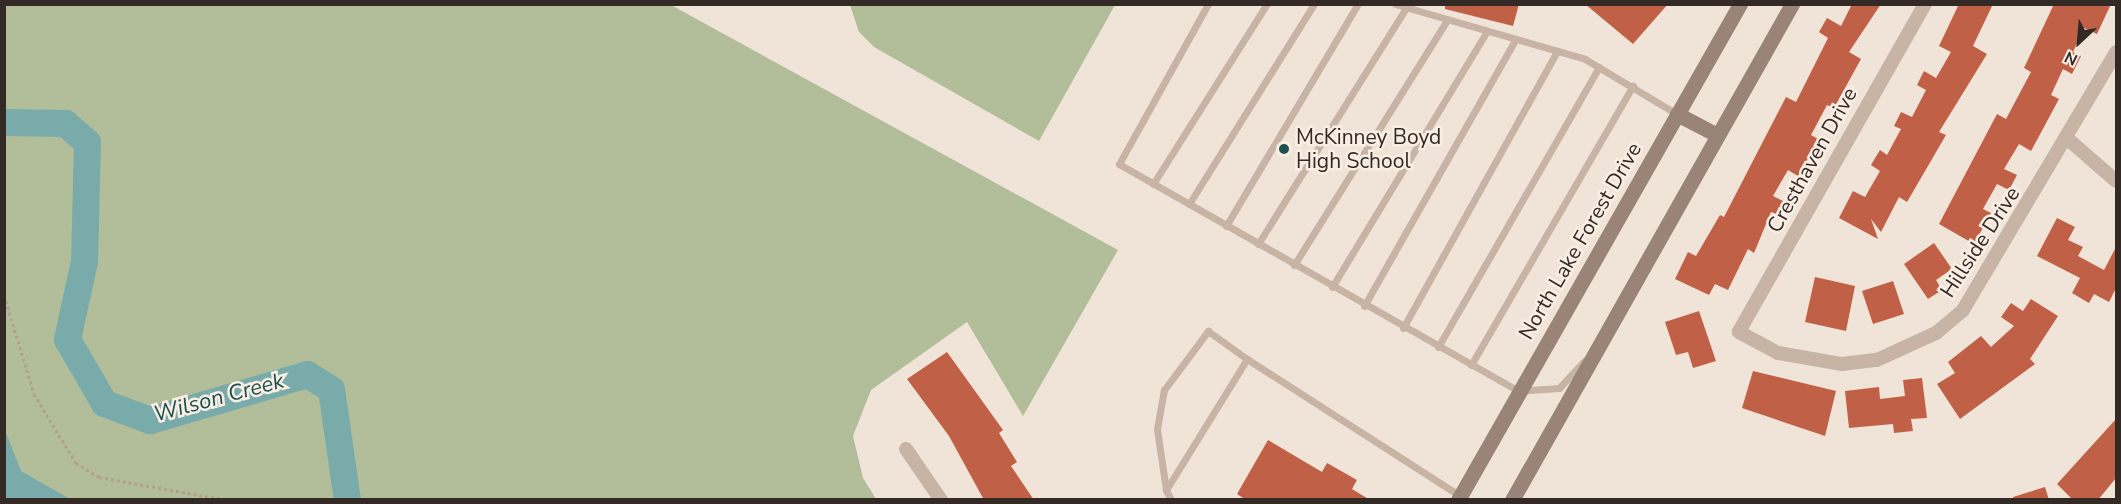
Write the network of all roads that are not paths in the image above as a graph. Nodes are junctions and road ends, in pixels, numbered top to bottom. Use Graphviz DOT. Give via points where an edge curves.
graph roads {
  1 [pos="1208,4"];
  2 [pos="1267,4"];
  3 [pos="1314,4"];
  4 [pos="1358,4"];
  5 [pos="1395,4"];
  6 [pos="1740,4"];
  7 [pos="1792,4"];
  8 [pos="1925,4"];
  9 [pos="1404,10"];
  10 [pos="1446,22"];
  11 [pos="1486,33"];
  12 [pos="1515,40"];
  13 [pos="1557,51"];
  14 [pos="2116,52"];
  15 [pos="1599,67"];
  16 [pos="1633,85"];
  17 [pos="1677,114"];
  18 [pos="1717,135"];
  19 [pos="2069,140"];
  20 [pos="2116,181"];
  21 [pos="1153,184"];
  22 [pos="1189,204"];
  23 [pos="1226,226"];
  24 [pos="1258,244"];
  25 [pos="1294,265"];
  26 [pos="1332,287"];
  27 [pos="1364,306"];
  28 [pos="1403,328"];
  29 [pos="1744,335"];
  30 [pos="1598,345"];
  31 [pos="1438,347"];
  32 [pos="1247,359"];
  33 [pos="1471,365"];
  34 [pos="1518,391"];
  35 [pos="906,449"];
  36 [pos="1166,490"];
  37 [pos="1459,498"];
  38 [pos="941,500"];
  39 [pos="1171,500"];
  40 [pos="1512,500"];
  1 -- 21 [label="lane" via="1119,164"];
  2 -- 21 [label="lane"];
  3 -- 22 [label="lane"];
  4 -- 23 [label="lane"];
  5 -- 9 [label="lane"];
  6 -- 17 [label="main road, North Lake Forest Drive"];
  7 -- 18 [label="main road"];
  8 -- 29 [label="street, Cresthaven Drive" via="1739,332"];
  9 -- 10 [label="lane"];
  9 -- 24 [label="lane"];
  10 -- 11 [label="lane"];
  10 -- 25 [label="lane"];
  11 -- 12 [label="lane"];
  11 -- 26 [label="lane"];
  12 -- 13 [label="lane"];
  12 -- 27 [label="lane"];
  13 -- 15 [label="lane"];
  13 -- 28 [label="lane"];
  14 -- 19 [label="street, Hillside Drive"];
  15 -- 16 [label="lane"];
  15 -- 31 [label="lane"];
  16 -- 17 [label="lane"];
  16 -- 33 [label="lane"];
  17 -- 18 [label="main road"];
  17 -- 34 [label="main road, North Lake Forest Drive"];
  18 -- 30 [label="main road"];
  19 -- 20 [label="street"];
  19 -- 29 [label="street, Hillside Drive" via="1985,282 1936,333 1905,351 1842,364 1778,353"];
  21 -- 22 [label="lane"];
  22 -- 23 [label="lane"];
  23 -- 24 [label="lane"];
  24 -- 25 [label="lane"];
  25 -- 26 [label="lane"];
  26 -- 27 [label="lane"];
  27 -- 28 [label="lane"];
  28 -- 31 [label="lane"];
  30 -- 34 [label="lane" via="1559,388"];
  30 -- 40 [label="main road"];
  31 -- 33 [label="lane"];
  32 -- 36 [label="lane"];
  32 -- 36 [label="lane" via="1208,331 1164,390 1157,429"];
  32 -- 37 [label="lane"];
  33 -- 34 [label="lane"];
  34 -- 37 [label="main road, North Lake Forest Drive"];
  35 -- 38 [label="street"];
  36 -- 39 [label="lane"];
}
